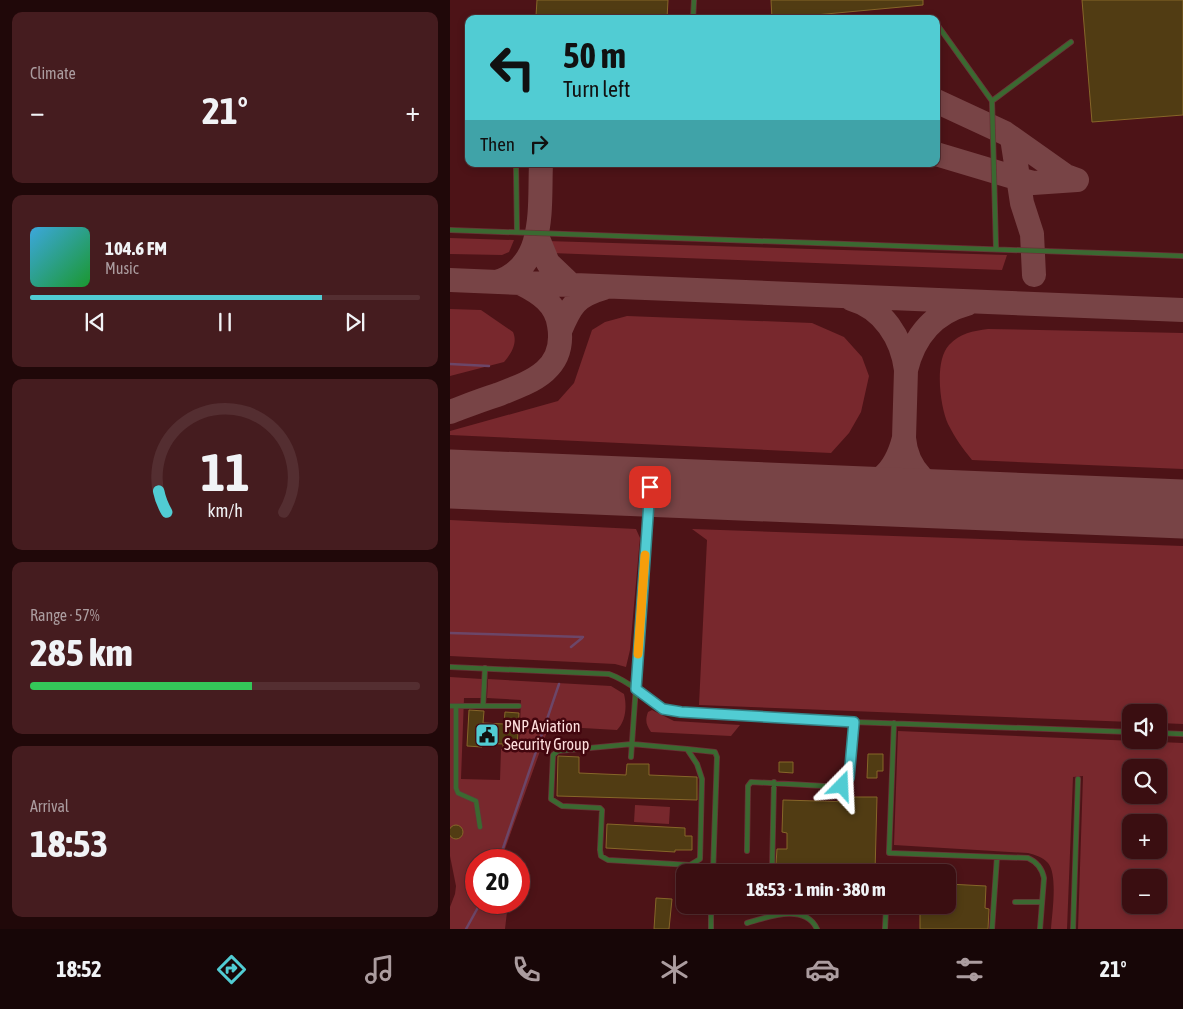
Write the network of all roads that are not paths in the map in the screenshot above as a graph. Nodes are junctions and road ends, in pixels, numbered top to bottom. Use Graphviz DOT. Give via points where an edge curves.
graph roads {
  1 [pos="694,0"];
  2 [pos="693,15"];
  3 [pos="940,29"];
  4 [pos="1071,42"];
  5 [pos="992,101"];
  6 [pos="516,167"];
  7 [pos="450,230"];
  8 [pos="517,232"];
  9 [pos="996,248"];
  10 [pos="1183,256"];
  11 [pos="650,487"];
  12 [pos="450,667"];
  13 [pos="485,668"];
  14 [pos="636,689"];
  15 [pos="450,706"];
  16 [pos="456,706"];
  17 [pos="484,706"];
  18 [pos="520,706"];
  19 [pos="854,722"];
  20 [pos="894,723"];
  21 [pos="1122,732"];
  22 [pos="1167,733"];
  23 [pos="1183,734"];
  24 [pos="632,744"];
  25 [pos="687,749"];
  26 [pos="631,757"];
  27 [pos="1078,779"];
  28 [pos="774,782"];
  29 [pos="480,826"];
  30 [pos="747,851"];
  31 [pos="997,857"];
  32 [pos="713,864"];
  33 [pos="772,864"];
  34 [pos="1015,902"];
  35 [pos="1042,902"];
  36 [pos="712,914"];
  37 [pos="771,914"];
  38 [pos="886,914"];
  39 [pos="747,923"];
  40 [pos="711,929"];
  41 [pos="817,929"];
  42 [pos="885,929"];
  43 [pos="992,929"];
  44 [pos="1040,929"];
  45 [pos="1073,929"];
  1 -- 2 [label="lane"];
  3 -- 5 [label="lane"];
  4 -- 5 [label="lane"];
  5 -- 9 [label="lane"];
  6 -- 8 [label="lane"];
  7 -- 8 [label="lane"];
  8 -- 9 [label="lane"];
  9 -- 10 [label="lane"];
  11 -- 14 [label="lane"];
  12 -- 13 [label="lane"];
  13 -- 14 [label="lane" via="608,674 621,678"];
  13 -- 17 [label="lane"];
  14 -- 19 [label="lane" via="663,709 681,712"];
  14 -- 24 [label="lane"];
  15 -- 16 [label="lane"];
  16 -- 17 [label="lane"];
  16 -- 29 [label="lane" via="456,788 458,793 476,801"];
  17 -- 18 [label="lane"];
  19 -- 20 [label="lane"];
  19 -- 28 [label="lane" via="849,778 842,786"];
  20 -- 21 [label="lane"];
  20 -- 31 [label="lane" via="889,853"];
  22 -- 23 [label="lane"];
  24 -- 25 [label="lane"];
  24 -- 25 [label="lane" via="565,748 553,755 551,799 562,806 602,810 600,850 601,856 608,860 690,865 700,859 702,779"];
  24 -- 26 [label="lane"];
  25 -- 32 [label="lane" via="710,750 717,757"];
  27 -- 45 [label="lane"];
  28 -- 30 [label="lane" via="755,781 748,786"];
  28 -- 33 [label="lane"];
  31 -- 35 [label="lane" via="1034,861 1044,878"];
  31 -- 43 [label="lane"];
  34 -- 35 [label="lane"];
  35 -- 44 [label="lane"];
  36 -- 40 [label="lane"];
  37 -- 39 [label="lane"];
  37 -- 41 [label="lane" via="804,915"];
  38 -- 42 [label="lane"];
}
